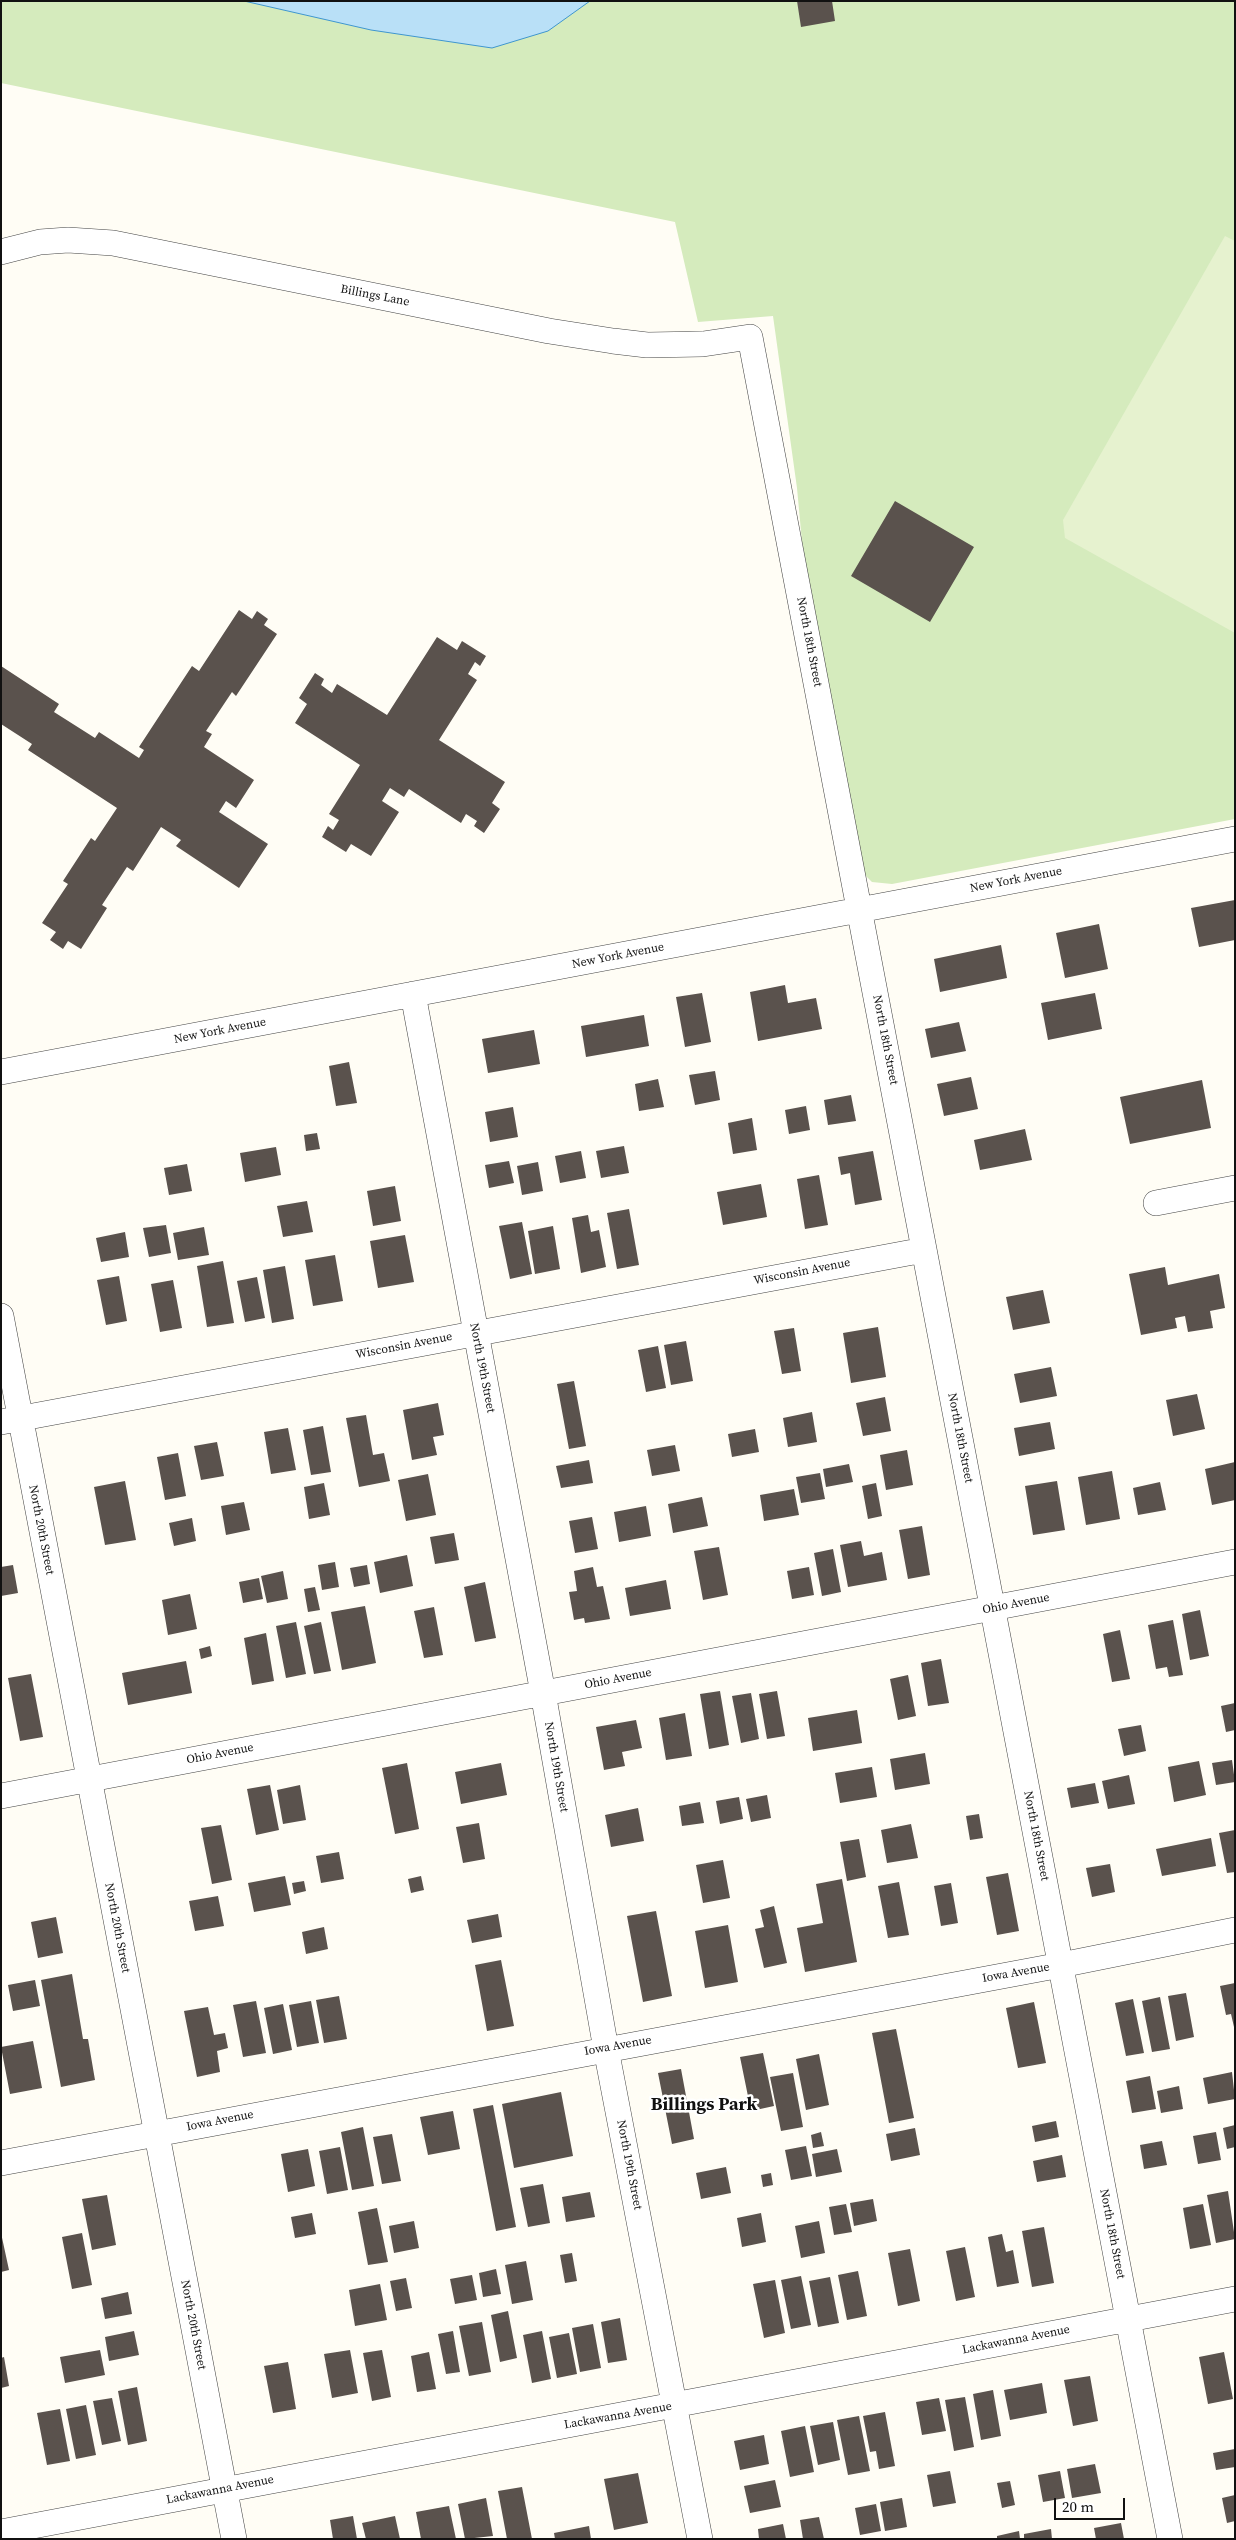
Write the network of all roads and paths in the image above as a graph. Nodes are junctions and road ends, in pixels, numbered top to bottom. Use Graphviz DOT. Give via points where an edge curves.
graph roads {
  1 [pos="1,252"];
  2 [pos="750,337"];
  3 [pos="1235,838"];
  4 [pos="860,910"];
  5 [pos="413,994"];
  6 [pos="1,1072"];
  7 [pos="1235,1188"];
  8 [pos="1156,1204"];
  9 [pos="924,1250"];
  10 [pos="1,1316"];
  11 [pos="476,1333"];
  12 [pos="11,1420"];
  13 [pos="1235,1562"];
  14 [pos="993,1608"];
  15 [pos="544,1693"];
  16 [pos="88,1779"];
  17 [pos="1,1796"];
  18 [pos="1235,1930"];
  19 [pos="1061,1965"];
  20 [pos="606,2049"];
  21 [pos="156,2133"];
  22 [pos="1,2163"];
  23 [pos="1235,2299"];
  24 [pos="1128,2318"];
  25 [pos="674,2406"];
  26 [pos="224,2489"];
  27 [pos="1,2532"];
  28 [pos="234,2539"];
  29 [pos="700,2539"];
  30 [pos="1170,2539"];
  1 -- 2 [label="street, Billings Lane" via="40,242 113,243 613,341 647,345 703,344"];
  2 -- 4 [label="street, North 18th Street"];
  3 -- 4 [label="street, New York Avenue"];
  4 -- 5 [label="street, New York Avenue"];
  4 -- 9 [label="street, North 18th Street"];
  5 -- 6 [label="street, New York Avenue"];
  5 -- 11 [label="street, North 19th Street"];
  7 -- 8 [label="street"];
  9 -- 11 [label="street, Wisconsin Avenue"];
  9 -- 14 [label="street, North 18th Street"];
  10 -- 12 [label="street, North 20th Street"];
  11 -- 12 [label="street, Wisconsin Avenue"];
  11 -- 15 [label="street, North 19th Street"];
  12 -- 16 [label="street, North 20th Street"];
  13 -- 14 [label="street, Ohio Avenue"];
  14 -- 15 [label="street, Ohio Avenue"];
  14 -- 19 [label="street, North 18th Street"];
  15 -- 16 [label="street, Ohio Avenue"];
  15 -- 20 [label="street, North 19th Street"];
  16 -- 17 [label="street, Ohio Avenue"];
  16 -- 21 [label="street, North 20th Street"];
  18 -- 19 [label="street, Iowa Avenue"];
  19 -- 20 [label="street, Iowa Avenue"];
  19 -- 24 [label="street, North 18th Street"];
  20 -- 21 [label="street, Iowa Avenue"];
  20 -- 25 [label="street, North 19th Street"];
  21 -- 22 [label="street, Iowa Avenue"];
  21 -- 26 [label="street, North 20th Street"];
  23 -- 24 [label="street, Lackawanna Avenue"];
  24 -- 25 [label="street, Lackawanna Avenue"];
  24 -- 30 [label="street, North 18th Street"];
  25 -- 26 [label="street, Lackawanna Avenue"];
  25 -- 29 [label="street, North 19th Street"];
  26 -- 27 [label="street, Lackawanna Avenue"];
  26 -- 28 [label="street, North 20th Street"];
}
